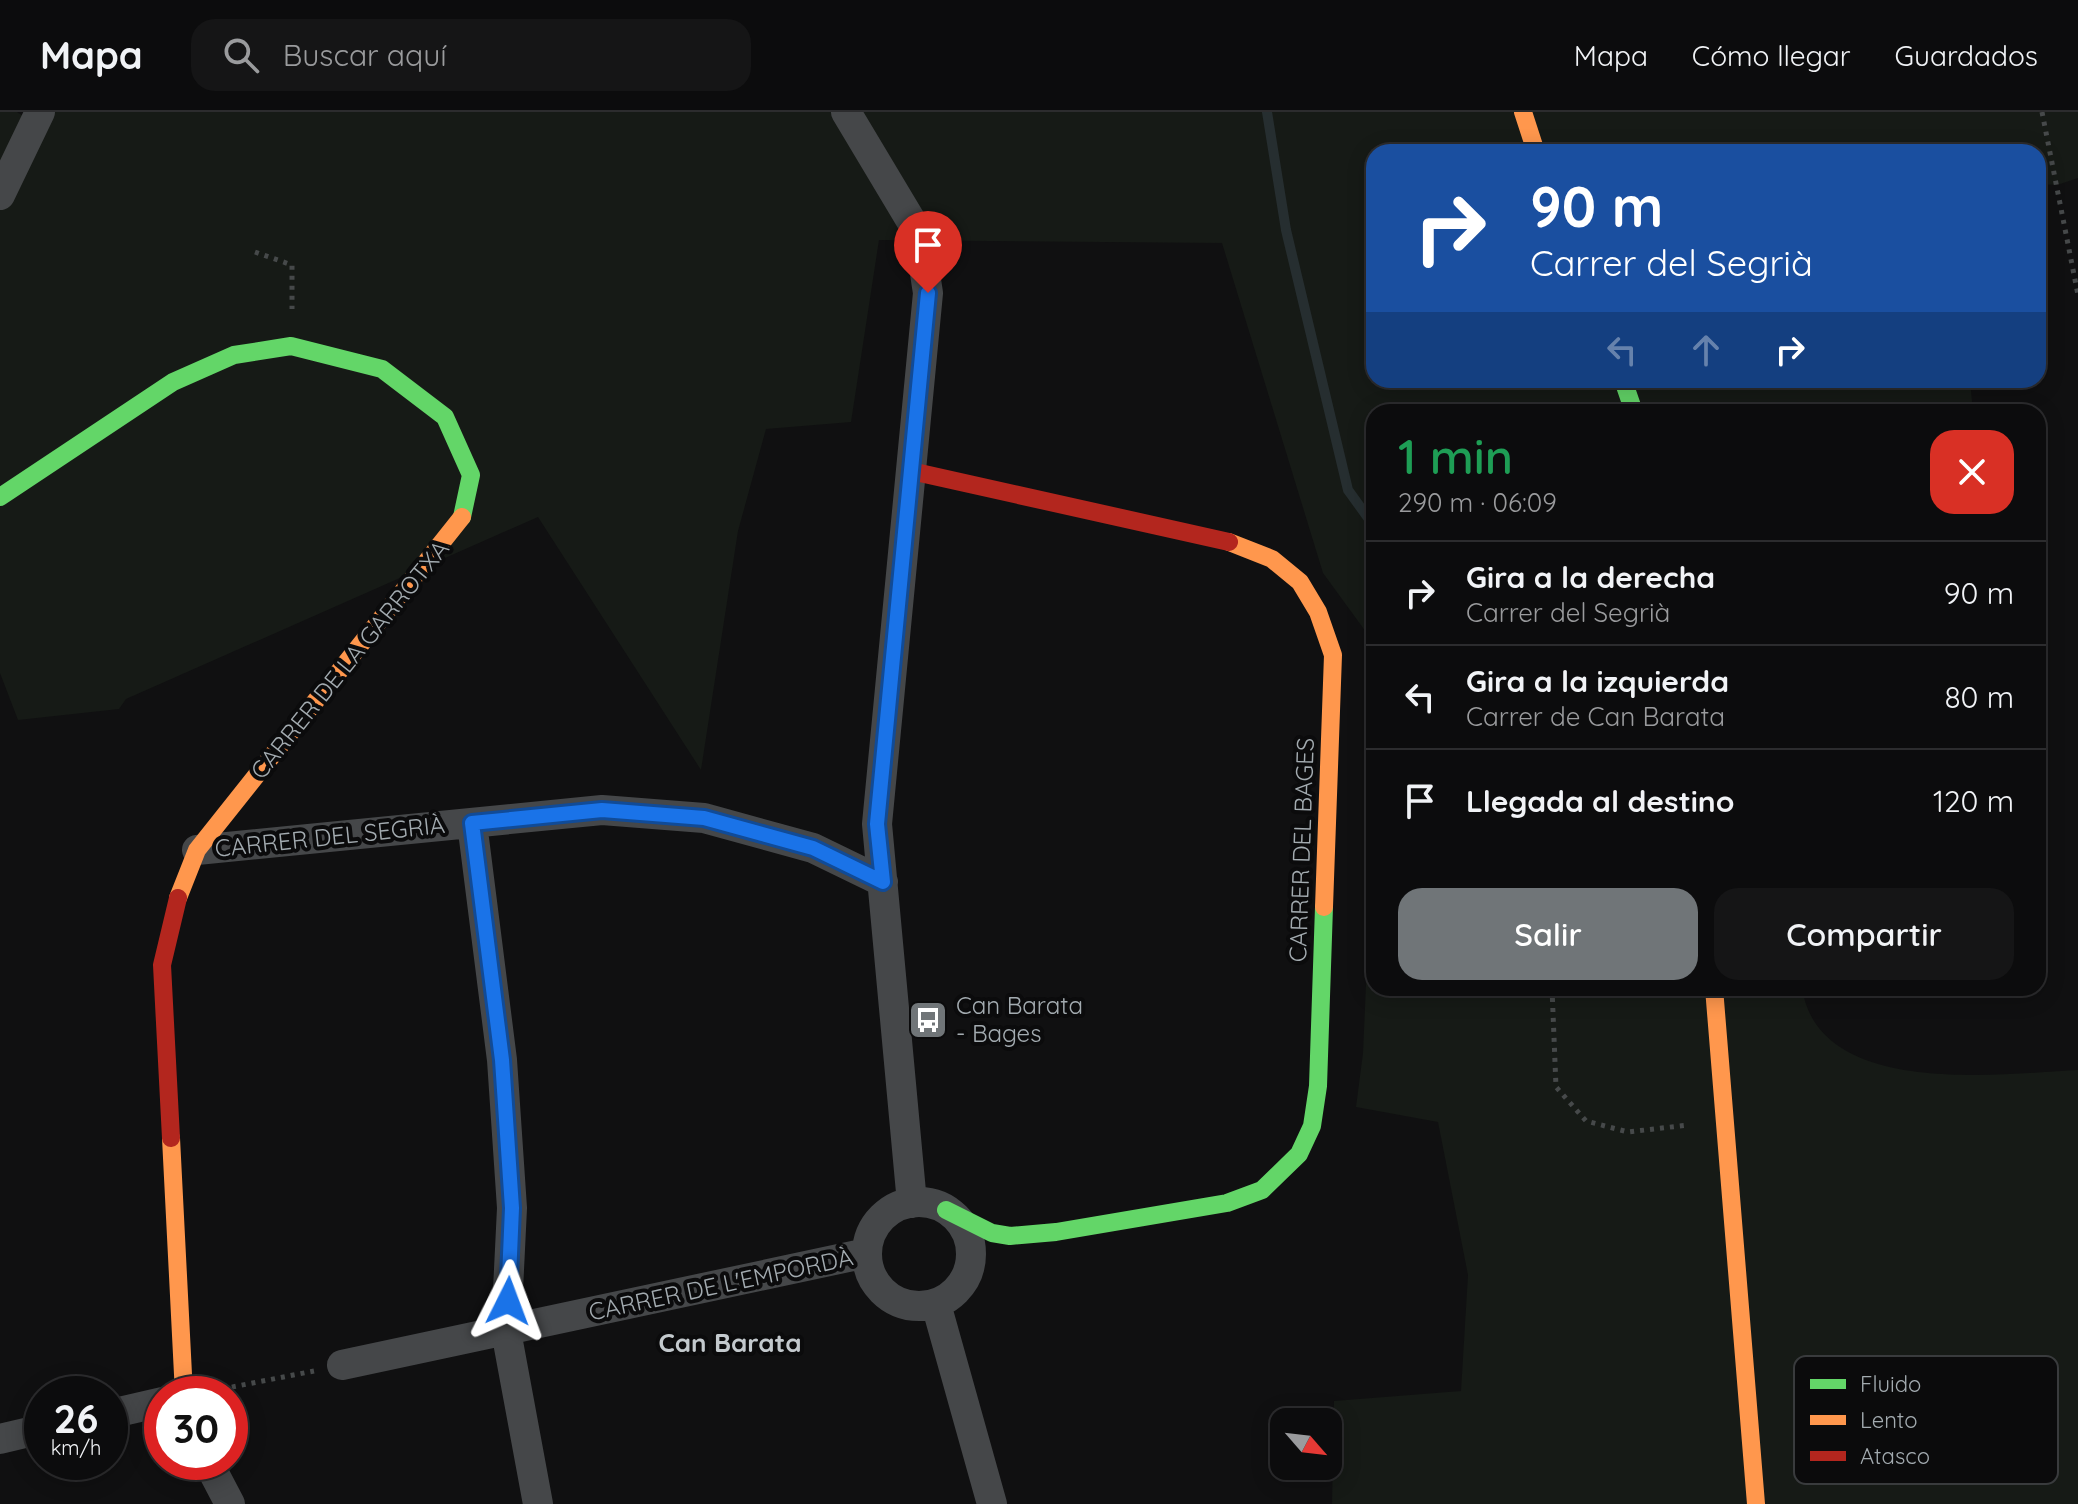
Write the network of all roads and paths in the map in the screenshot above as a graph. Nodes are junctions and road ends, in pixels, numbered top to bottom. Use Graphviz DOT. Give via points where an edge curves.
graph roads {
  1 [pos="40,112"];
  2 [pos="846,112"];
  3 [pos="1523,112"];
  4 [pos="2042,112"];
  5 [pos="1533,144"];
  6 [pos="0,195"];
  7 [pos="255,252"];
  8 [pos="2078,295"];
  9 [pos="291,346"];
  10 [pos="911,471"];
  11 [pos="0,497"];
  12 [pos="472,823"];
  13 [pos="197,850"];
  14 [pos="883,882"];
  15 [pos="1552,996"];
  16 [pos="1715,996"];
  17 [pos="1724,1121"];
  18 [pos="912,1203"];
  19 [pos="946,1210"];
  20 [pos="867,1253"];
  21 [pos="936,1304"];
  22 [pos="506,1331"];
  23 [pos="342,1365"];
  24 [pos="183,1376"];
  25 [pos="248,1384"];
  26 [pos="24,1433"];
  27 [pos="0,1439"];
  28 [pos="217,1480"];
  29 [pos="230,1504"];
  30 [pos="538,1504"];
  31 [pos="992,1504"];
  32 [pos="1756,1504"];
  1 -- 6 [label="street"];
  2 -- 10 [label="street" via="919,234 928,293"];
  3 -- 5 [label="street"];
  4 -- 8 [label="path"];
  7 -- 9 [label="path" via="292,265"];
  9 -- 11 [label="street, CARRER DE LA GARROTXA" via="234,355 173,382"];
  9 -- 13 [label="street, CARRER DE LA GARROTXA" via="382,369 445,417 471,475 461,523"];
  10 -- 14 [label="street" via="877,824"];
  10 -- 19 [label="street, CARRER DEL BAGES" via="1267,554 1295,575 1311,598 1333,655 1318,1086 1312,1126 1299,1154 1262,1190 1227,1203 1056,1232 992,1233"];
  12 -- 13 [label="street, CARRER DEL SEGRIÀ"];
  12 -- 14 [label="street, CARRER DEL SEGRIÀ" via="602,810 704,818 813,848"];
  12 -- 22 [label="street" via="504,1090 512,1208"];
  13 -- 24 [label="street, CARRER DE LA GARROTXA" via="179,893 162,965"];
  14 -- 18 [label="street"];
  15 -- 17 [label="path" via="1556,1087 1586,1121 1628,1132"];
  16 -- 17 [label="street"];
  17 -- 32 [label="street"];
  18 -- 19 [label="street"];
  18 -- 20 [label="street" via="880,1219"];
  19 -- 21 [label="street" via="960,1221 971,1257 966,1278 954,1294"];
  20 -- 21 [label="street" via="880,1290 915,1307"];
  20 -- 22 [label="street, CARRER DE L'EMPORDÀ"];
  21 -- 31 [label="street"];
  22 -- 23 [label="street, CARRER DE L'EMPORDÀ"];
  22 -- 30 [label="street"];
  23 -- 25 [label="path"];
  26 -- 27 [label="street"];
  28 -- 29 [label="street"];
}
